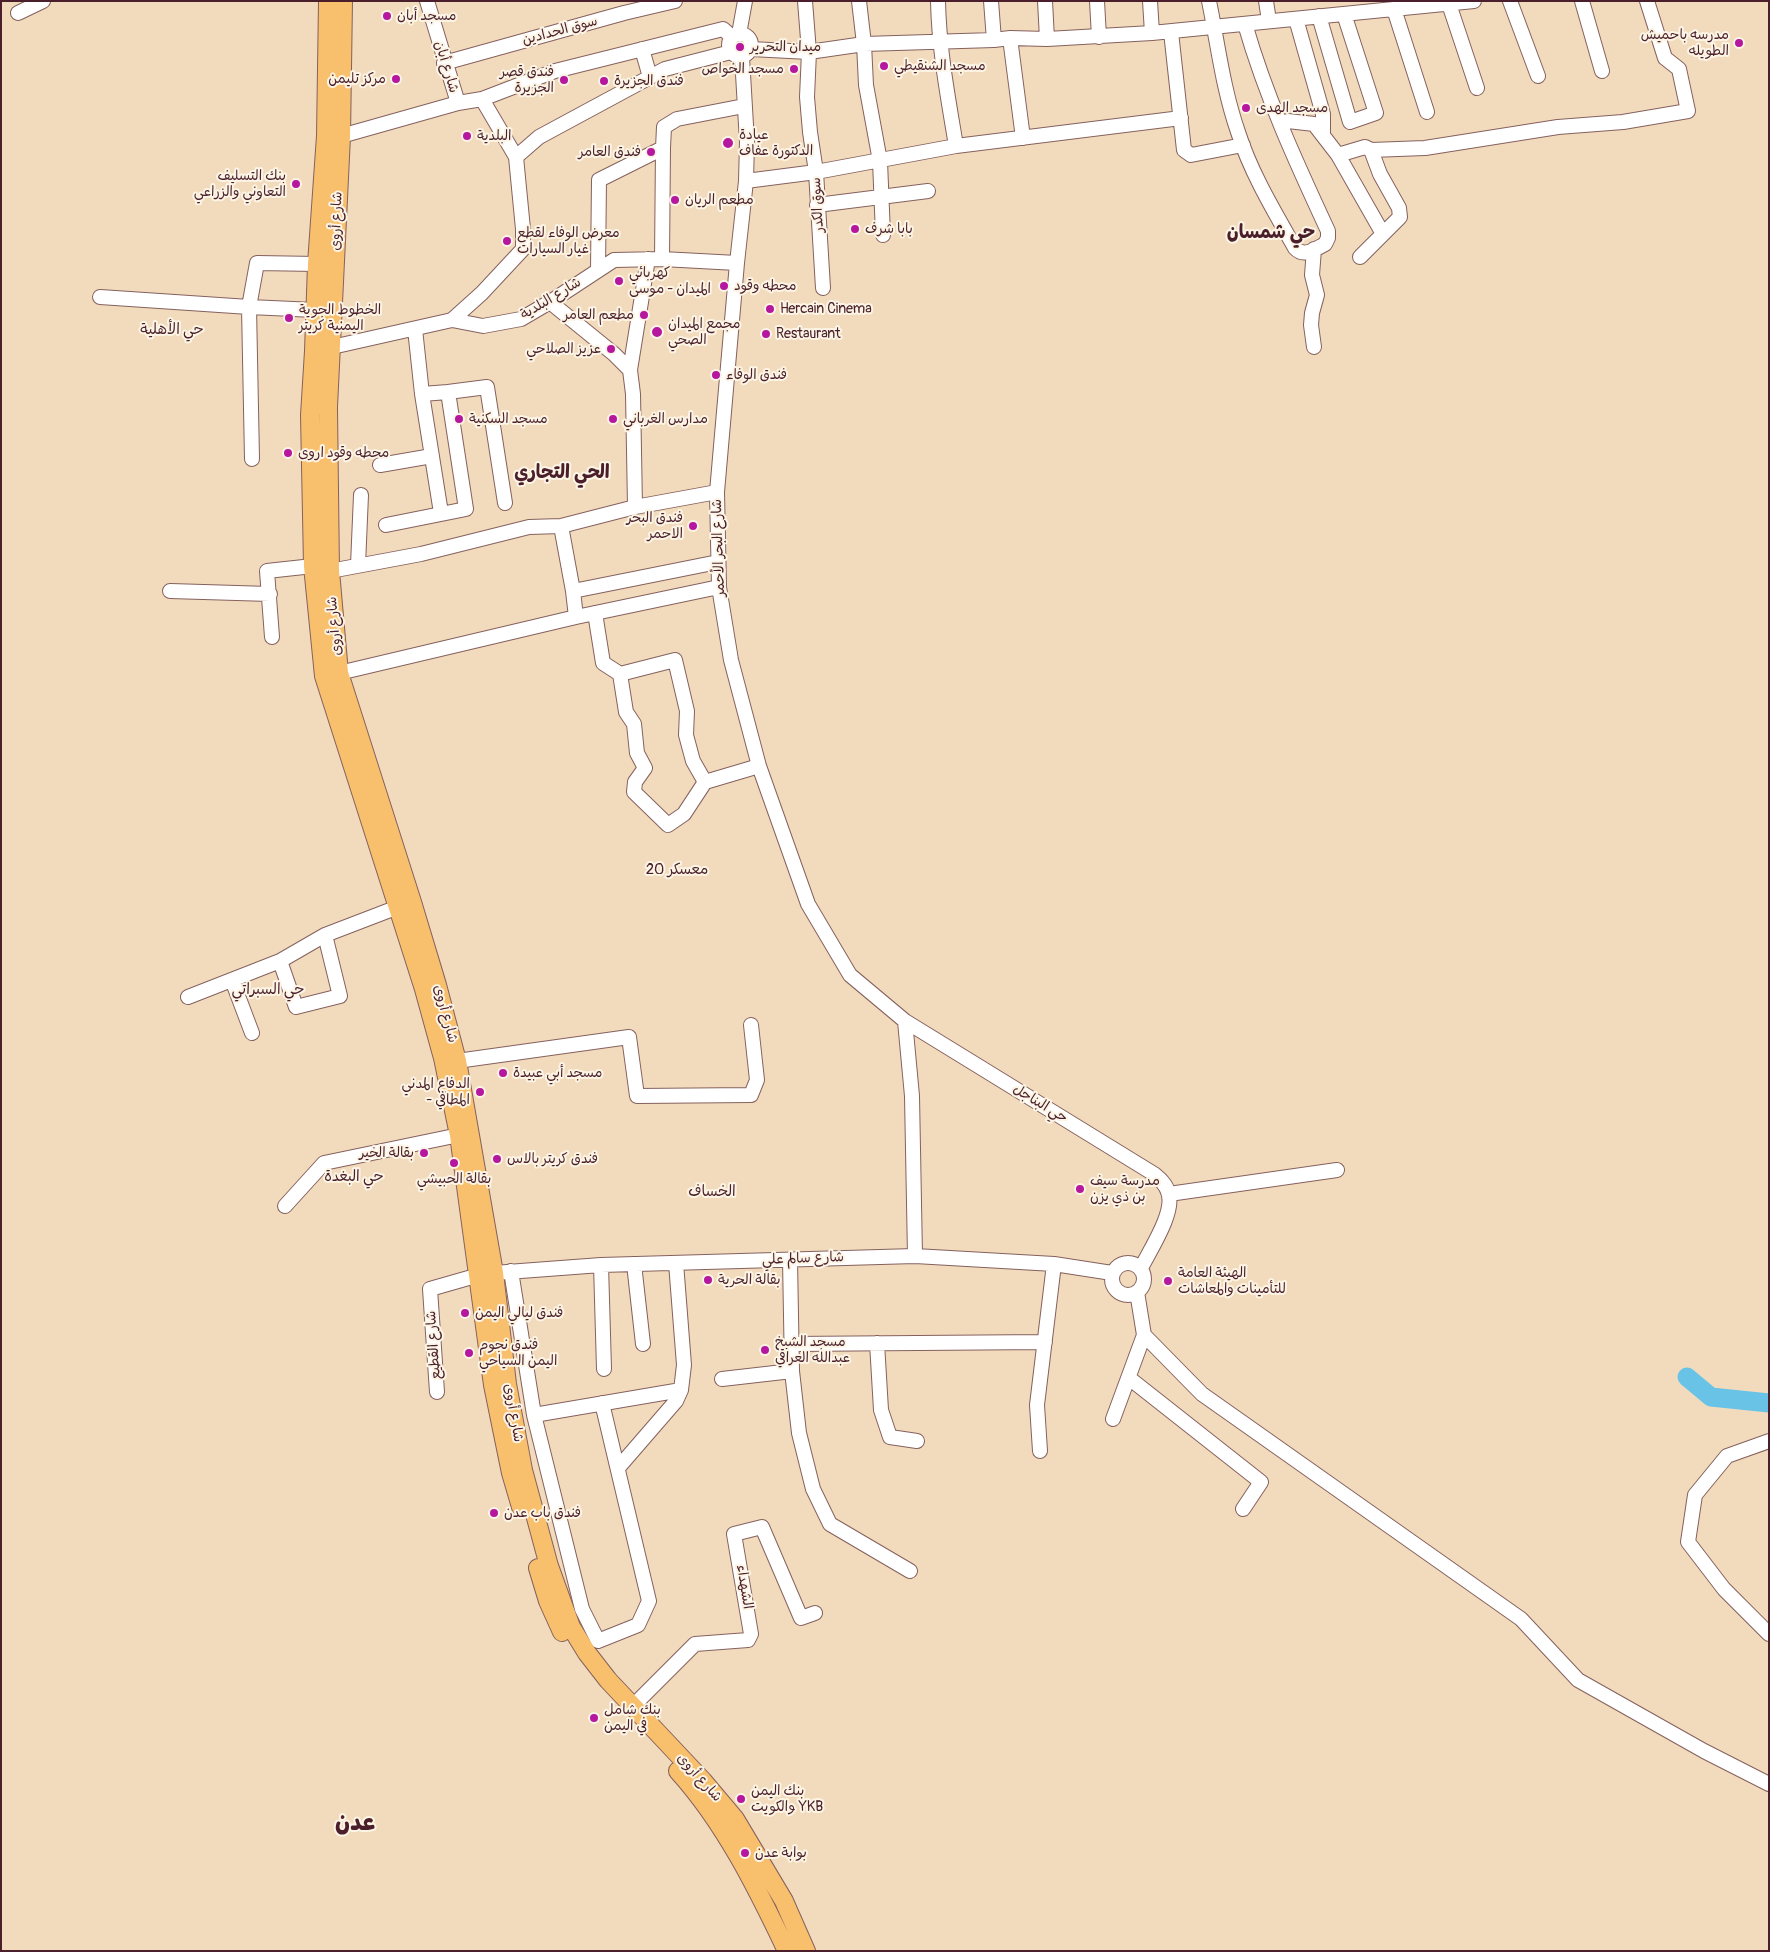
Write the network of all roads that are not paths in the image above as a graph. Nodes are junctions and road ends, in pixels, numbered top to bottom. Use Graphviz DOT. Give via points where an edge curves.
graph roads {
  1 [pos="43,1"];
  2 [pos="328,1"];
  3 [pos="343,1"];
  4 [pos="427,1"];
  5 [pos="676,1"];
  6 [pos="745,1"];
  7 [pos="805,1"];
  8 [pos="859,1"];
  9 [pos="938,1"];
  10 [pos="990,1"];
  11 [pos="1045,1"];
  12 [pos="1097,1"];
  13 [pos="1150,1"];
  14 [pos="1209,1"];
  15 [pos="1266,1"];
  16 [pos="1474,1"];
  17 [pos="1510,1"];
  18 [pos="1582,1"];
  19 [pos="1647,1"];
  20 [pos="1450,4"];
  21 [pos="1394,9"];
  22 [pos="18,13"];
  23 [pos="1344,14"];
  24 [pos="1319,16"];
  25 [pos="1296,19"];
  26 [pos="1269,21"];
  27 [pos="1246,24"];
  28 [pos="1214,26"];
  29 [pos="1171,32"];
  30 [pos="1152,34"];
  31 [pos="735,36"];
  32 [pos="1099,37"];
  33 [pos="1010,38"];
  34 [pos="1047,39"];
  35 [pos="994,40"];
  36 [pos="939,42"];
  37 [pos="864,44"];
  38 [pos="642,48"];
  39 [pos="808,52"];
  40 [pos="742,53"];
  41 [pos="444,63"];
  42 [pos="1602,71"];
  43 [pos="1538,76"];
  44 [pos="650,77"];
  45 [pos="1477,88"];
  46 [pos="482,99"];
  47 [pos="458,103"];
  48 [pos="744,106"];
  49 [pos="1427,112"];
  50 [pos="1181,118"];
  51 [pos="1280,123"];
  52 [pos="1323,134"];
  53 [pos="333,136"];
  54 [pos="1023,138"];
  55 [pos="1243,145"];
  56 [pos="956,146"];
  57 [pos="663,148"];
  58 [pos="1371,150"];
  59 [pos="516,156"];
  60 [pos="1338,156"];
  61 [pos="880,161"];
  62 [pos="816,172"];
  63 [pos="746,181"];
  64 [pos="928,191"];
  65 [pos="882,197"];
  66 [pos="817,205"];
  67 [pos="1383,234"];
  68 [pos="883,235"];
  69 [pos="1314,249"];
  70 [pos="1360,257"];
  71 [pos="655,259"];
  72 [pos="737,263"];
  73 [pos="317,264"];
  74 [pos="598,270"];
  75 [pos="823,288"];
  76 [pos="100,297"];
  77 [pos="550,302"];
  78 [pos="249,307"];
  79 [pos="316,310"];
  80 [pos="452,320"];
  81 [pos="416,329"];
  82 [pos="332,347"];
  83 [pos="1314,347"];
  84 [pos="314,351"];
  85 [pos="630,370"];
  86 [pos="448,392"];
  87 [pos="422,394"];
  88 [pos="432,456"];
  89 [pos="252,459"];
  90 [pos="380,465"];
  91 [pos="717,492"];
  92 [pos="361,495"];
  93 [pos="505,503"];
  94 [pos="635,507"];
  95 [pos="441,513"];
  96 [pos="386,524"];
  97 [pos="561,526"];
  98 [pos="718,562"];
  99 [pos="358,566"];
  100 [pos="322,568"];
  101 [pos="719,587"];
  102 [pos="170,591"];
  103 [pos="573,591"];
  104 [pos="270,594"];
  105 [pos="595,613"];
  106 [pos="576,617"];
  107 [pos="272,637"];
  108 [pos="620,674"];
  109 [pos="331,675"];
  110 [pos="759,766"];
  111 [pos="705,782"];
  112 [pos="405,905"];
  113 [pos="326,935"];
  114 [pos="280,961"];
  115 [pos="232,980"];
  116 [pos="188,997"];
  117 [pos="905,1021"];
  118 [pos="751,1025"];
  119 [pos="252,1033"];
  120 [pos="457,1061"];
  121 [pos="459,1135"];
  122 [pos="1337,1170"];
  123 [pos="1169,1194"];
  124 [pos="285,1206"];
  125 [pos="916,1256"];
  126 [pos="790,1260"];
  127 [pos="676,1263"];
  128 [pos="634,1264"];
  129 [pos="1054,1264"];
  130 [pos="601,1265"];
  131 [pos="1141,1268"];
  132 [pos="495,1273"];
  133 [pos="1112,1273"];
  134 [pos="1137,1292"];
  135 [pos="431,1297"];
  136 [pos="1144,1335"];
  137 [pos="1045,1342"];
  138 [pos="877,1343"];
  139 [pos="643,1344"];
  140 [pos="791,1344"];
  141 [pos="604,1369"];
  142 [pos="792,1371"];
  143 [pos="1129,1378"];
  144 [pos="722,1379"];
  145 [pos="681,1390"];
  146 [pos="437,1392"];
  147 [pos="602,1403"];
  148 [pos="534,1415"];
  149 [pos="1113,1419"];
  150 [pos="917,1441"];
  151 [pos="1769,1441"];
  152 [pos="1040,1451"];
  153 [pos="618,1468"];
  154 [pos="1243,1509"];
  155 [pos="910,1571"];
  156 [pos="815,1613"];
  157 [pos="1769,1634"];
  158 [pos="632,1707"];
  159 [pos="1769,1784"];
  160 [pos="787,1951"];
  161 [pos="806,1951"];
  1 -- 22 [label="street"];
  2 -- 53 [label="main road, شارع أروى"];
  3 -- 53 [label="main road, شارع أروى"];
  4 -- 41 [label="street, شارع أبان"];
  5 -- 41 [label="street, سوق الحدادين"];
  6 -- 31 [label="street, شارع البحر الأحمر"];
  7 -- 39 [label="street, سوق الكدر"];
  8 -- 37 [label="street"];
  9 -- 36 [label="street"];
  10 -- 35 [label="street"];
  11 -- 34 [label="street"];
  12 -- 32 [label="street"];
  13 -- 30 [label="street"];
  14 -- 28 [label="street"];
  15 -- 26 [label="street"];
  16 -- 20 [label="street"];
  17 -- 43 [label="street"];
  18 -- 42 [label="street"];
  19 -- 58 [label="street" via="1666,58 1679,69 1688,111 1425,148"];
  20 -- 21 [label="street"];
  20 -- 45 [label="street"];
  21 -- 23 [label="street"];
  21 -- 49 [label="street"];
  23 -- 24 [label="street"];
  23 -- 24 [label="street" via="1376,113 1350,122"];
  24 -- 25 [label="street"];
  25 -- 26 [label="street"];
  25 -- 52 [label="street" via="1323,114"];
  26 -- 27 [label="street"];
  27 -- 28 [label="street"];
  27 -- 51 [label="street" via="1256,61"];
  28 -- 29 [label="street"];
  28 -- 55 [label="street" via="1225,90"];
  29 -- 30 [label="street"];
  29 -- 50 [label="street"];
  30 -- 32 [label="street"];
  31 -- 38 [label="street" via="723,29"];
  31 -- 40 [label="street, شارع البحر الأحمر" via="729,45"];
  31 -- 40 [label="street" via="749,38 752,45"];
  32 -- 34 [label="street"];
  33 -- 34 [label="street"];
  33 -- 35 [label="street"];
  33 -- 54 [label="street"];
  35 -- 36 [label="street"];
  36 -- 37 [label="street"];
  36 -- 56 [label="street"];
  37 -- 39 [label="street"];
  37 -- 61 [label="street" via="866,86"];
  38 -- 44 [label="street"];
  38 -- 46 [label="street" via="555,71"];
  39 -- 40 [label="street"];
  39 -- 62 [label="street, سوق الكدر" via="809,123"];
  40 -- 44 [label="street" via="665,69"];
  40 -- 48 [label="street, شارع البحر الأحمر"];
  41 -- 47 [label="street, شارع أبان"];
  44 -- 59 [label="street" via="539,137"];
  46 -- 47 [label="street"];
  46 -- 59 [label="street"];
  47 -- 53 [label="street"];
  48 -- 57 [label="street" via="677,119 664,127"];
  48 -- 63 [label="street, شارع البحر الأحمر"];
  50 -- 54 [label="street"];
  50 -- 55 [label="street" via="1187,154"];
  51 -- 52 [label="street" via="1314,124"];
  51 -- 69 [label="street" via="1328,231 1325,244"];
  52 -- 60 [label="street"];
  53 -- 73 [label="main road, شارع أروى"];
  53 -- 82 [label="main road, شارع أروى"];
  54 -- 56 [label="street"];
  55 -- 69 [label="street" via="1295,248 1304,254"];
  56 -- 61 [label="street"];
  57 -- 71 [label="street"];
  57 -- 74 [label="street" via="599,180"];
  58 -- 60 [label="street" via="1365,147"];
  58 -- 67 [label="street" via="1399,208 1397,222"];
  59 -- 80 [label="street" via="522,249"];
  60 -- 67 [label="street"];
  61 -- 62 [label="street"];
  61 -- 65 [label="street"];
  62 -- 63 [label="street"];
  62 -- 66 [label="street, سوق الكدر"];
  63 -- 72 [label="street, شارع البحر الأحمر"];
  64 -- 65 [label="street"];
  65 -- 66 [label="street"];
  65 -- 68 [label="street"];
  66 -- 75 [label="street, سوق الكدر"];
  67 -- 70 [label="street"];
  69 -- 83 [label="street" via="1312,276 1317,294 1311,326"];
  71 -- 72 [label="street, شارع البلدية"];
  71 -- 74 [label="street, شارع البلدية" via="614,260"];
  71 -- 85 [label="street"];
  72 -- 91 [label="street, شارع البحر الأحمر"];
  73 -- 78 [label="street" via="257,263"];
  73 -- 79 [label="main road, شارع أروى"];
  74 -- 77 [label="street, شارع البلدية"];
  76 -- 78 [label="street"];
  77 -- 80 [label="street, شارع البلدية" via="521,318 483,326"];
  77 -- 85 [label="street"];
  78 -- 79 [label="street"];
  78 -- 89 [label="street"];
  79 -- 84 [label="main road, شارع أروى"];
  80 -- 81 [label="street, شارع البلدية"];
  81 -- 82 [label="street, شارع البلدية"];
  81 -- 87 [label="street"];
  82 -- 84 [label="main road"];
  82 -- 100 [label="main road, شارع أروى"];
  84 -- 100 [label="main road, شارع أروى" via="310,415"];
  85 -- 94 [label="street"];
  86 -- 87 [label="street"];
  86 -- 93 [label="street" via="487,387"];
  86 -- 95 [label="street" via="466,509"];
  87 -- 88 [label="street"];
  88 -- 90 [label="street"];
  88 -- 95 [label="street"];
  91 -- 94 [label="street"];
  91 -- 98 [label="street, شارع البحر الأحمر"];
  92 -- 99 [label="street"];
  94 -- 97 [label="street"];
  95 -- 96 [label="street"];
  97 -- 99 [label="street" via="529,527"];
  97 -- 103 [label="street"];
  98 -- 101 [label="street, شارع البحر الأحمر"];
  98 -- 103 [label="street"];
  99 -- 100 [label="street"];
  100 -- 104 [label="street" via="267,572"];
  100 -- 109 [label="main road, شارع أروى"];
  101 -- 105 [label="street"];
  101 -- 110 [label="street, شارع البحر الأحمر" via="731,660"];
  102 -- 104 [label="street"];
  103 -- 106 [label="street"];
  104 -- 107 [label="street"];
  105 -- 106 [label="street"];
  105 -- 108 [label="street" via="603,663"];
  106 -- 109 [label="street"];
  108 -- 111 [label="street" via="675,660 687,711 686,735 693,761"];
  108 -- 111 [label="street" via="626,712 634,724 637,753 645,768 635,782 634,792 668,825 684,814"];
  109 -- 112 [label="main road, شارع أروى"];
  110 -- 111 [label="street"];
  110 -- 117 [label="street, شارع البحر الأحمر" via="808,904 850,975"];
  112 -- 113 [label="street"];
  112 -- 120 [label="main road, شارع أروى" via="437,985"];
  112 -- 121 [label="main road, شارع أروى"];
  113 -- 114 [label="street"];
  113 -- 114 [label="street" via="340,996 296,1007"];
  114 -- 115 [label="street"];
  115 -- 116 [label="street"];
  115 -- 119 [label="street"];
  117 -- 123 [label="street, حي البناجل" via="1154,1174"];
  117 -- 125 [label="street" via="912,1096"];
  118 -- 120 [label="street" via="757,1080 751,1095 637,1096 629,1036"];
  120 -- 132 [label="main road, شارع أروى"];
  121 -- 124 [label="street" via="324,1163"];
  121 -- 132 [label="main road, شارع أروى"];
  122 -- 123 [label="street"];
  123 -- 131 [label="street" via="1170,1205 1164,1224"];
  125 -- 126 [label="street, شارع سالم علي"];
  125 -- 129 [label="street, شارع سالم علي"];
  126 -- 127 [label="street, شارع سالم علي"];
  126 -- 140 [label="street"];
  127 -- 128 [label="street, شارع سالم علي"];
  127 -- 145 [label="street" via="684,1365"];
  128 -- 130 [label="street, شارع سالم علي"];
  128 -- 139 [label="street"];
  129 -- 133 [label="street, شارع سالم علي"];
  129 -- 137 [label="street"];
  130 -- 132 [label="street, شارع سالم علي"];
  130 -- 141 [label="street"];
  131 -- 133 [label="street" via="1128,1262"];
  131 -- 134 [label="street" via="1144,1281"];
  132 -- 135 [label="street, شارع سالم علي" via="435,1287 430,1289"];
  132 -- 148 [label="street"];
  132 -- 158 [label="main road, شارع أروى" via="507,1384 523,1470 549,1566 579,1640"];
  132 -- 160 [label="main road, شارع أروى" via="493,1385 511,1473 548,1601 579,1661 694,1789 722,1828"];
  133 -- 134 [label="street" via="1118,1292 1124,1295"];
  134 -- 136 [label="street"];
  135 -- 146 [label="street, شارع القطيع"];
  136 -- 143 [label="street"];
  136 -- 159 [label="street" via="1202,1394 1521,1619 1578,1680"];
  137 -- 138 [label="street"];
  137 -- 152 [label="street" via="1037,1405"];
  138 -- 140 [label="street"];
  138 -- 150 [label="street" via="881,1410 890,1437"];
  140 -- 142 [label="street"];
  142 -- 144 [label="street"];
  142 -- 155 [label="street" via="799,1433 814,1489 830,1524"];
  143 -- 149 [label="street"];
  143 -- 154 [label="street" via="1261,1482"];
  145 -- 147 [label="street"];
  145 -- 153 [label="street" via="676,1401"];
  147 -- 148 [label="street"];
  147 -- 153 [label="street"];
  148 -- 153 [label="street" via="582,1609 598,1641 638,1625 649,1600"];
  151 -- 157 [label="street" via="1728,1456 1695,1495 1688,1542 1724,1589"];
  156 -- 158 [label="street, الشهداء" via="801,1618 762,1527 734,1534 751,1634 748,1640 696,1644"];
  158 -- 161 [label="main road, شارع أروى" via="735,1819 784,1901"];
}
